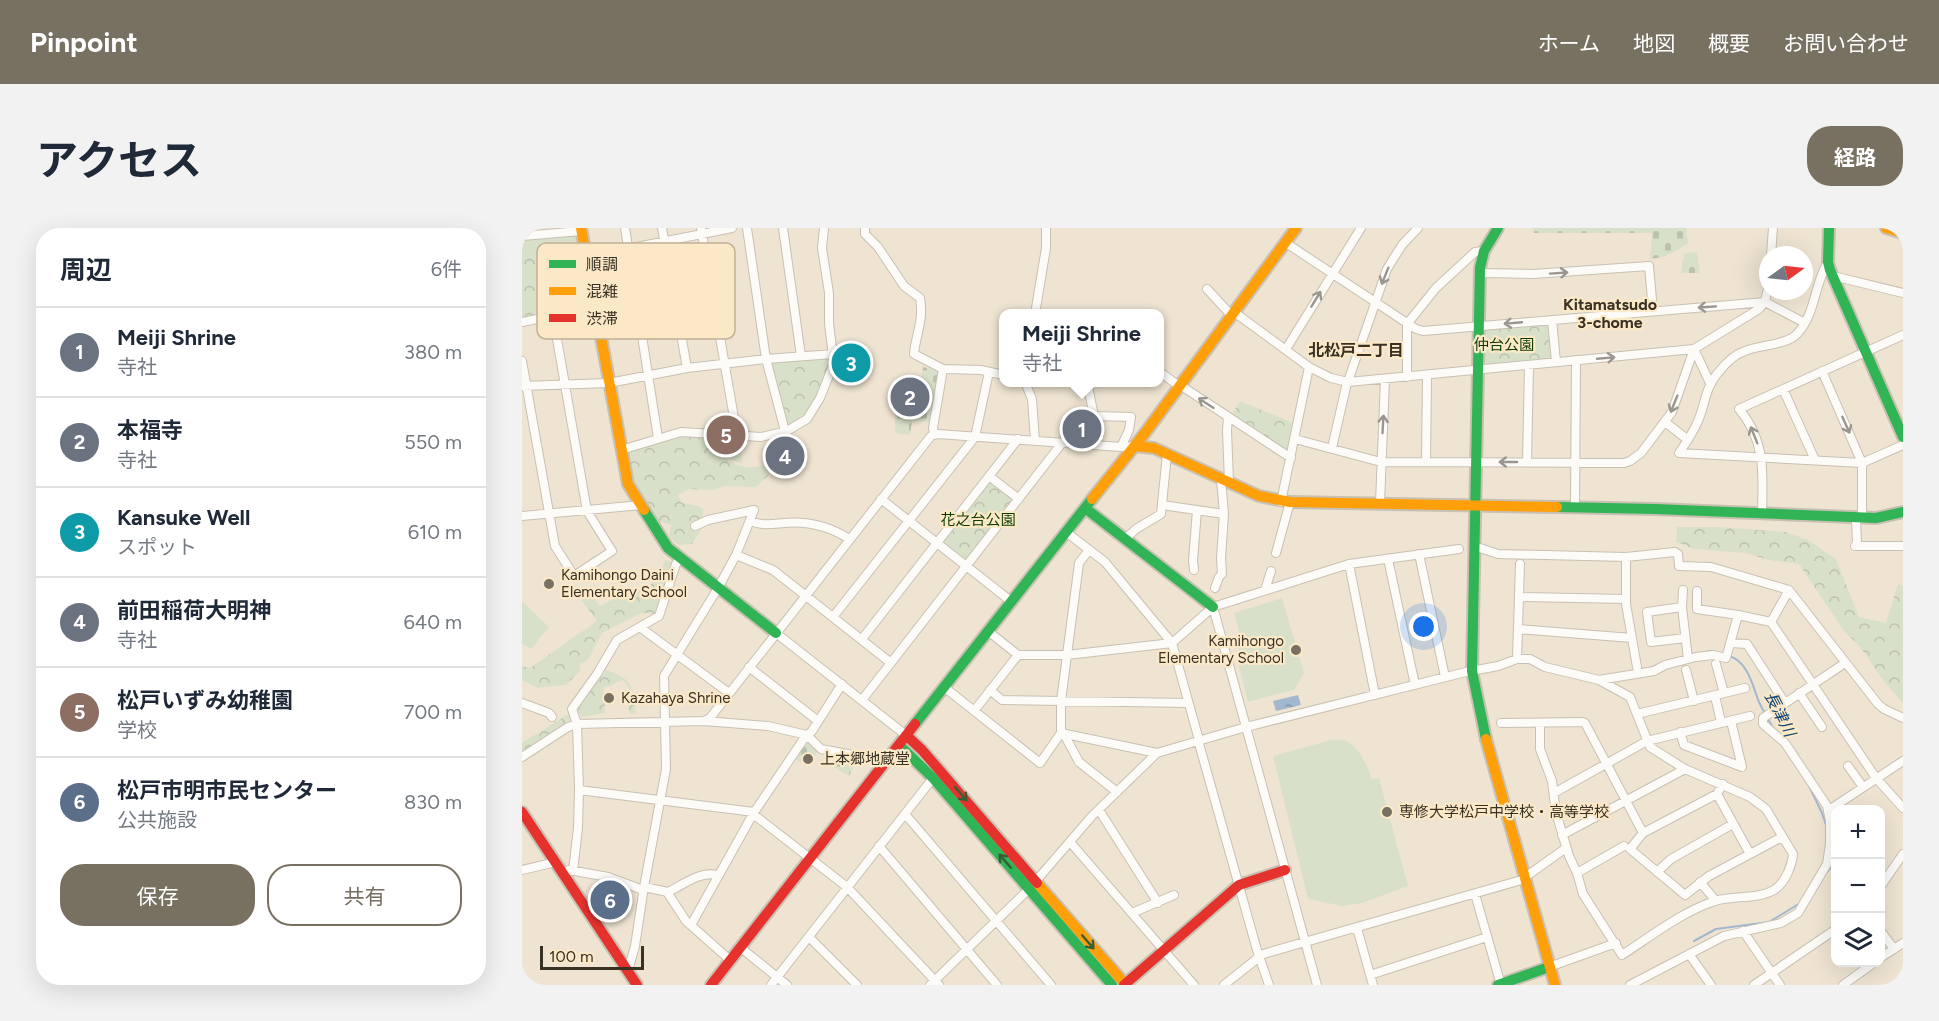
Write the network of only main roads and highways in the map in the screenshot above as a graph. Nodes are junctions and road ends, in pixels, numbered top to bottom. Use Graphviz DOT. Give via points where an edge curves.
graph roads {
  1 [pos="1296,228"];
  2 [pos="1498,228"];
  3 [pos="1829,228"];
  4 [pos="1886,228"];
  5 [pos="1903,233"];
  6 [pos="601,339"];
  7 [pos="1903,437"];
  8 [pos="1135,446"];
  9 [pos="1476,505"];
  10 [pos="1085,508"];
  11 [pos="1903,512"];
  12 [pos="1213,607"];
  13 [pos="776,633"];
  14 [pos="907,736"];
  15 [pos="899,745"];
  16 [pos="936,774"];
  17 [pos="522,812"];
  18 [pos="1284,870"];
  19 [pos="1032,885"];
  20 [pos="1549,968"];
  21 [pos="637,985"];
  22 [pos="711,985"];
  23 [pos="1112,985"];
  24 [pos="1125,985"];
  25 [pos="1500,985"];
  26 [pos="1555,985"];
  1 -- 8 [label="main road"];
  2 -- 9 [label="main road" via="1484,250 1479,273"];
  3 -- 7 [label="main road" via="1828,262"];
  4 -- 5 [label="main road"];
  6 -- 13 [label="main road" via="627,484 668,548"];
  8 -- 9 [label="main road" via="1154,448 1260,496 1286,502"];
  8 -- 10 [label="main road"];
  9 -- 11 [label="main road" via="1883,518"];
  9 -- 20 [label="main road" via="1472,671 1482,723"];
  10 -- 12 [label="main road"];
  10 -- 14 [label="main road"];
  14 -- 15 [label="main road"];
  14 -- 16 [label="main road" via="922,750"];
  15 -- 16 [label="main road"];
  15 -- 22 [label="main road"];
  16 -- 19 [label="main road"];
  17 -- 21 [label="main road" via="556,862 568,871"];
  18 -- 24 [label="main road" via="1239,885"];
  19 -- 23 [label="main road"];
  19 -- 24 [label="main road, one-way"];
  20 -- 25 [label="main road"];
  20 -- 26 [label="main road"];
}
